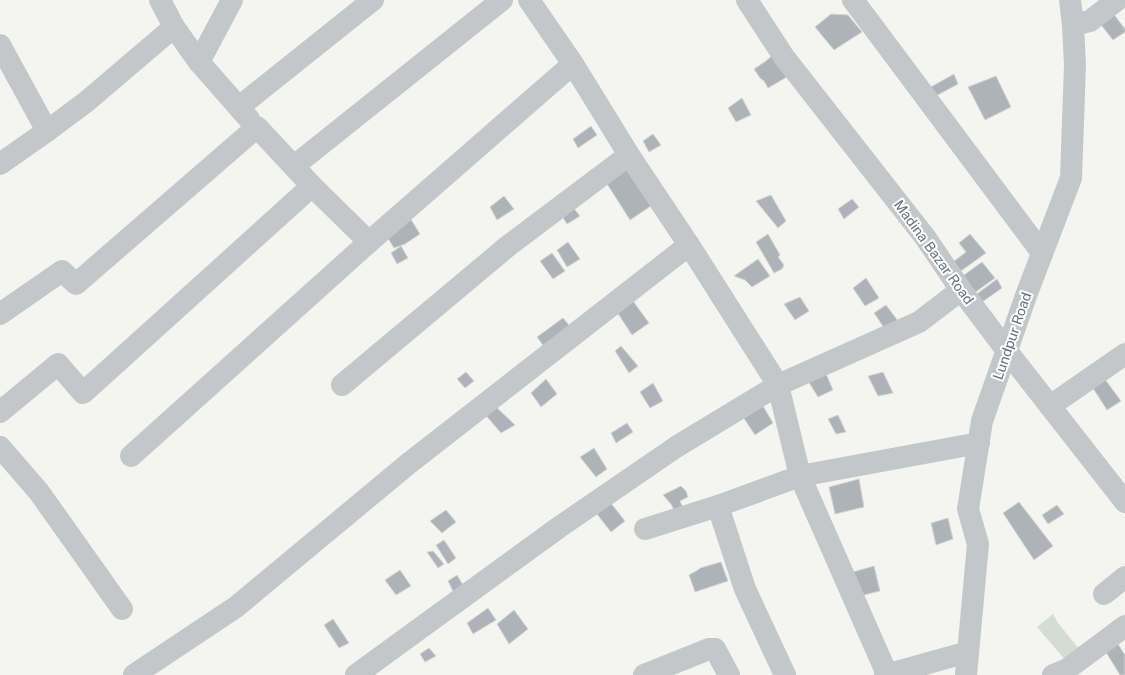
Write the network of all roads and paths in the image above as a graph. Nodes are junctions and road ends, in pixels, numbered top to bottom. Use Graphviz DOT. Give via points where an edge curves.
graph roads {
  1 [pos="160,0"];
  2 [pos="232,0"];
  3 [pos="373,0"];
  4 [pos="502,0"];
  5 [pos="529,0"];
  6 [pos="747,0"];
  7 [pos="853,0"];
  8 [pos="1070,0"];
  9 [pos="1117,0"];
  10 [pos="1073,25"];
  11 [pos="174,27"];
  12 [pos="0,45"];
  13 [pos="199,62"];
  14 [pos="573,64"];
  15 [pos="239,107"];
  16 [pos="257,127"];
  17 [pos="47,131"];
  18 [pos="629,155"];
  19 [pos="0,164"];
  20 [pos="294,166"];
  21 [pos="312,186"];
  22 [pos="369,242"];
  23 [pos="689,245"];
  24 [pos="1042,253"];
  25 [pos="961,290"];
  26 [pos="0,314"];
  27 [pos="1007,351"];
  28 [pos="1125,354"];
  29 [pos="342,385"];
  30 [pos="778,385"];
  31 [pos="1050,406"];
  32 [pos="0,412"];
  33 [pos="978,443"];
  34 [pos="0,447"];
  35 [pos="131,456"];
  36 [pos="800,476"];
  37 [pos="1125,502"];
  38 [pos="718,506"];
  39 [pos="645,529"];
  40 [pos="1125,577"];
  41 [pos="1104,594"];
  42 [pos="122,609"];
  43 [pos="1125,626"];
  44 [pos="968,652"];
  45 [pos="134,675"];
  46 [pos="356,675"];
  47 [pos="644,675"];
  48 [pos="729,675"];
  49 [pos="785,675"];
  50 [pos="886,675"];
  51 [pos="966,675"];
  52 [pos="1053,675"];
  1 -- 11 [label="street"];
  2 -- 13 [label="street"];
  3 -- 15 [label="street"];
  4 -- 20 [label="street"];
  5 -- 14 [label="street"];
  6 -- 25 [label="street, Madina Bazar Road" via="784,57 925,237"];
  7 -- 24 [label="street"];
  8 -- 10 [label="street, Lundpur Road"];
  9 -- 10 [label="street" via="1090,20"];
  10 -- 24 [label="street, Lundpur Road" via="1075,65 1071,178"];
  11 -- 13 [label="street"];
  11 -- 17 [label="street" via="86,102"];
  12 -- 17 [label="street"];
  13 -- 15 [label="street"];
  14 -- 18 [label="street"];
  14 -- 22 [label="street"];
  15 -- 16 [label="street"];
  16 -- 20 [label="street"];
  16 -- 26 [label="street" via="76,284 62,271"];
  17 -- 19 [label="street"];
  18 -- 23 [label="street"];
  18 -- 29 [label="street" via="508,246"];
  20 -- 21 [label="street"];
  21 -- 22 [label="street"];
  21 -- 32 [label="street" via="83,393 58,364"];
  22 -- 35 [label="street"];
  23 -- 30 [label="street"];
  23 -- 45 [label="street" via="408,464 236,607"];
  24 -- 27 [label="street, Lundpur Road"];
  25 -- 27 [label="street, Madina Bazar Road"];
  25 -- 30 [label="street" via="919,322"];
  27 -- 31 [label="street, Madina Bazar Road"];
  27 -- 33 [label="street, Lundpur Road" via="982,421"];
  28 -- 31 [label="street"];
  30 -- 36 [label="street"];
  30 -- 46 [label="street" via="676,447 565,523"];
  31 -- 37 [label="street, Madina Bazar Road"];
  33 -- 36 [label="street"];
  33 -- 44 [label="street, Lundpur Road" via="968,508 978,544"];
  34 -- 42 [label="street" via="39,492"];
  36 -- 38 [label="street"];
  36 -- 50 [label="street"];
  38 -- 39 [label="street"];
  38 -- 49 [label="street" via="745,589"];
  40 -- 41 [label="street"];
  43 -- 52 [label="street" via="1066,670"];
  44 -- 50 [label="street"];
  44 -- 51 [label="street, Lundpur Road"];
  47 -- 48 [label="street" via="709,649 715,649"];
}
